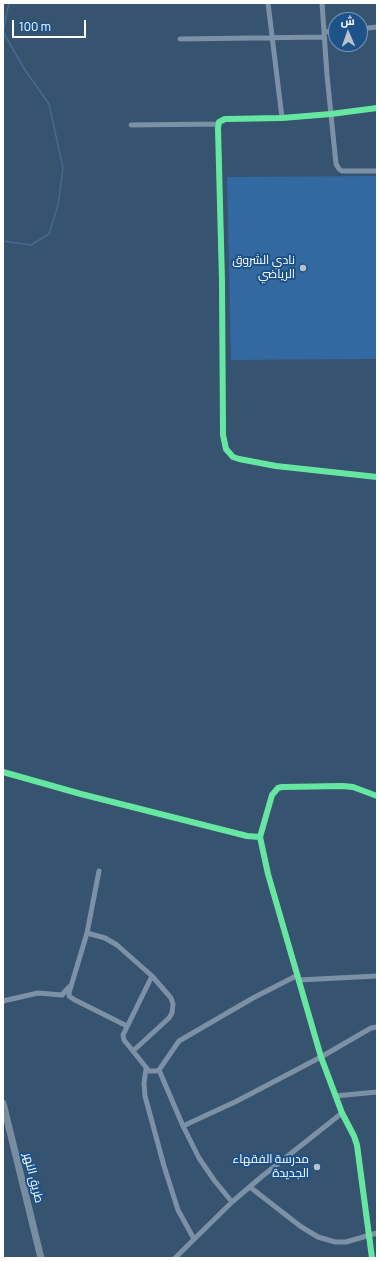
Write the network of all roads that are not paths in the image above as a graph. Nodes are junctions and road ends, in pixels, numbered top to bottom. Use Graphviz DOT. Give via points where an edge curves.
graph roads {
  1 [pos="268,3"];
  2 [pos="322,3"];
  3 [pos="328,33"];
  4 [pos="324,34"];
  5 [pos="273,37"];
  6 [pos="180,39"];
  7 [pos="377,108"];
  8 [pos="331,114"];
  9 [pos="282,118"];
  10 [pos="218,124"];
  11 [pos="131,125"];
  12 [pos="377,171"];
  13 [pos="377,477"];
  14 [pos="3,772"];
  15 [pos="377,796"];
  16 [pos="260,837"];
  17 [pos="99,871"];
  18 [pos="87,933"];
  19 [pos="152,976"];
  20 [pos="377,976"];
  21 [pos="298,978"];
  22 [pos="70,986"];
  23 [pos="3,1001"];
  24 [pos="127,1026"];
  25 [pos="377,1027"];
  26 [pos="133,1051"];
  27 [pos="321,1057"];
  28 [pos="146,1069"];
  29 [pos="158,1070"];
  30 [pos="377,1092"];
  31 [pos="335,1096"];
  32 [pos="4,1107"];
  33 [pos="342,1113"];
  34 [pos="183,1126"];
  35 [pos="250,1187"];
  36 [pos="232,1202"];
  37 [pos="377,1233"];
  38 [pos="369,1236"];
  39 [pos="194,1239"];
  40 [pos="41,1258"];
  41 [pos="175,1258"];
  42 [pos="372,1258"];
  1 -- 5 [label="street"];
  2 -- 4 [label="street"];
  3 -- 4 [label="street"];
  4 -- 5 [label="street"];
  4 -- 8 [label="street"];
  5 -- 6 [label="street"];
  5 -- 9 [label="street"];
  7 -- 8 [label="street"];
  8 -- 9 [label="street"];
  8 -- 12 [label="street" via="337,166 342,171"];
  9 -- 10 [label="street" via="225,120"];
  10 -- 11 [label="street"];
  10 -- 13 [label="street" via="223,435 226,449 239,460"];
  14 -- 16 [label="street" via="247,836"];
  15 -- 16 [label="street" via="343,786 278,788 270,800"];
  16 -- 21 [label="street"];
  17 -- 18 [label="street"];
  18 -- 19 [label="street" via="105,938 117,945"];
  18 -- 22 [label="street"];
  19 -- 24 [label="street"];
  19 -- 26 [label="street" via="171,998 173,1008 169,1018"];
  20 -- 21 [label="street"];
  21 -- 27 [label="street"];
  21 -- 29 [label="street" via="253,998 180,1041"];
  22 -- 23 [label="street" via="62,995 38,992"];
  22 -- 24 [label="street" via="68,993 71,998"];
  24 -- 26 [label="street" via="123,1035 124,1040"];
  25 -- 27 [label="street"];
  26 -- 28 [label="street"];
  27 -- 31 [label="street"];
  27 -- 34 [label="street" via="237,1102"];
  28 -- 29 [label="street" via="152,1072"];
  28 -- 39 [label="street" via="145,1096 162,1159 178,1210"];
  29 -- 34 [label="street"];
  30 -- 31 [label="street"];
  31 -- 33 [label="street"];
  32 -- 40 [label="main road, طريق النهر"];
  33 -- 35 [label="street"];
  33 -- 38 [label="street" via="358,1149"];
  34 -- 36 [label="street" via="214,1180"];
  35 -- 36 [label="street"];
  35 -- 38 [label="street" via="318,1237 346,1242"];
  36 -- 39 [label="street"];
  37 -- 38 [label="street"];
  38 -- 42 [label="street"];
  39 -- 41 [label="street"];
}
